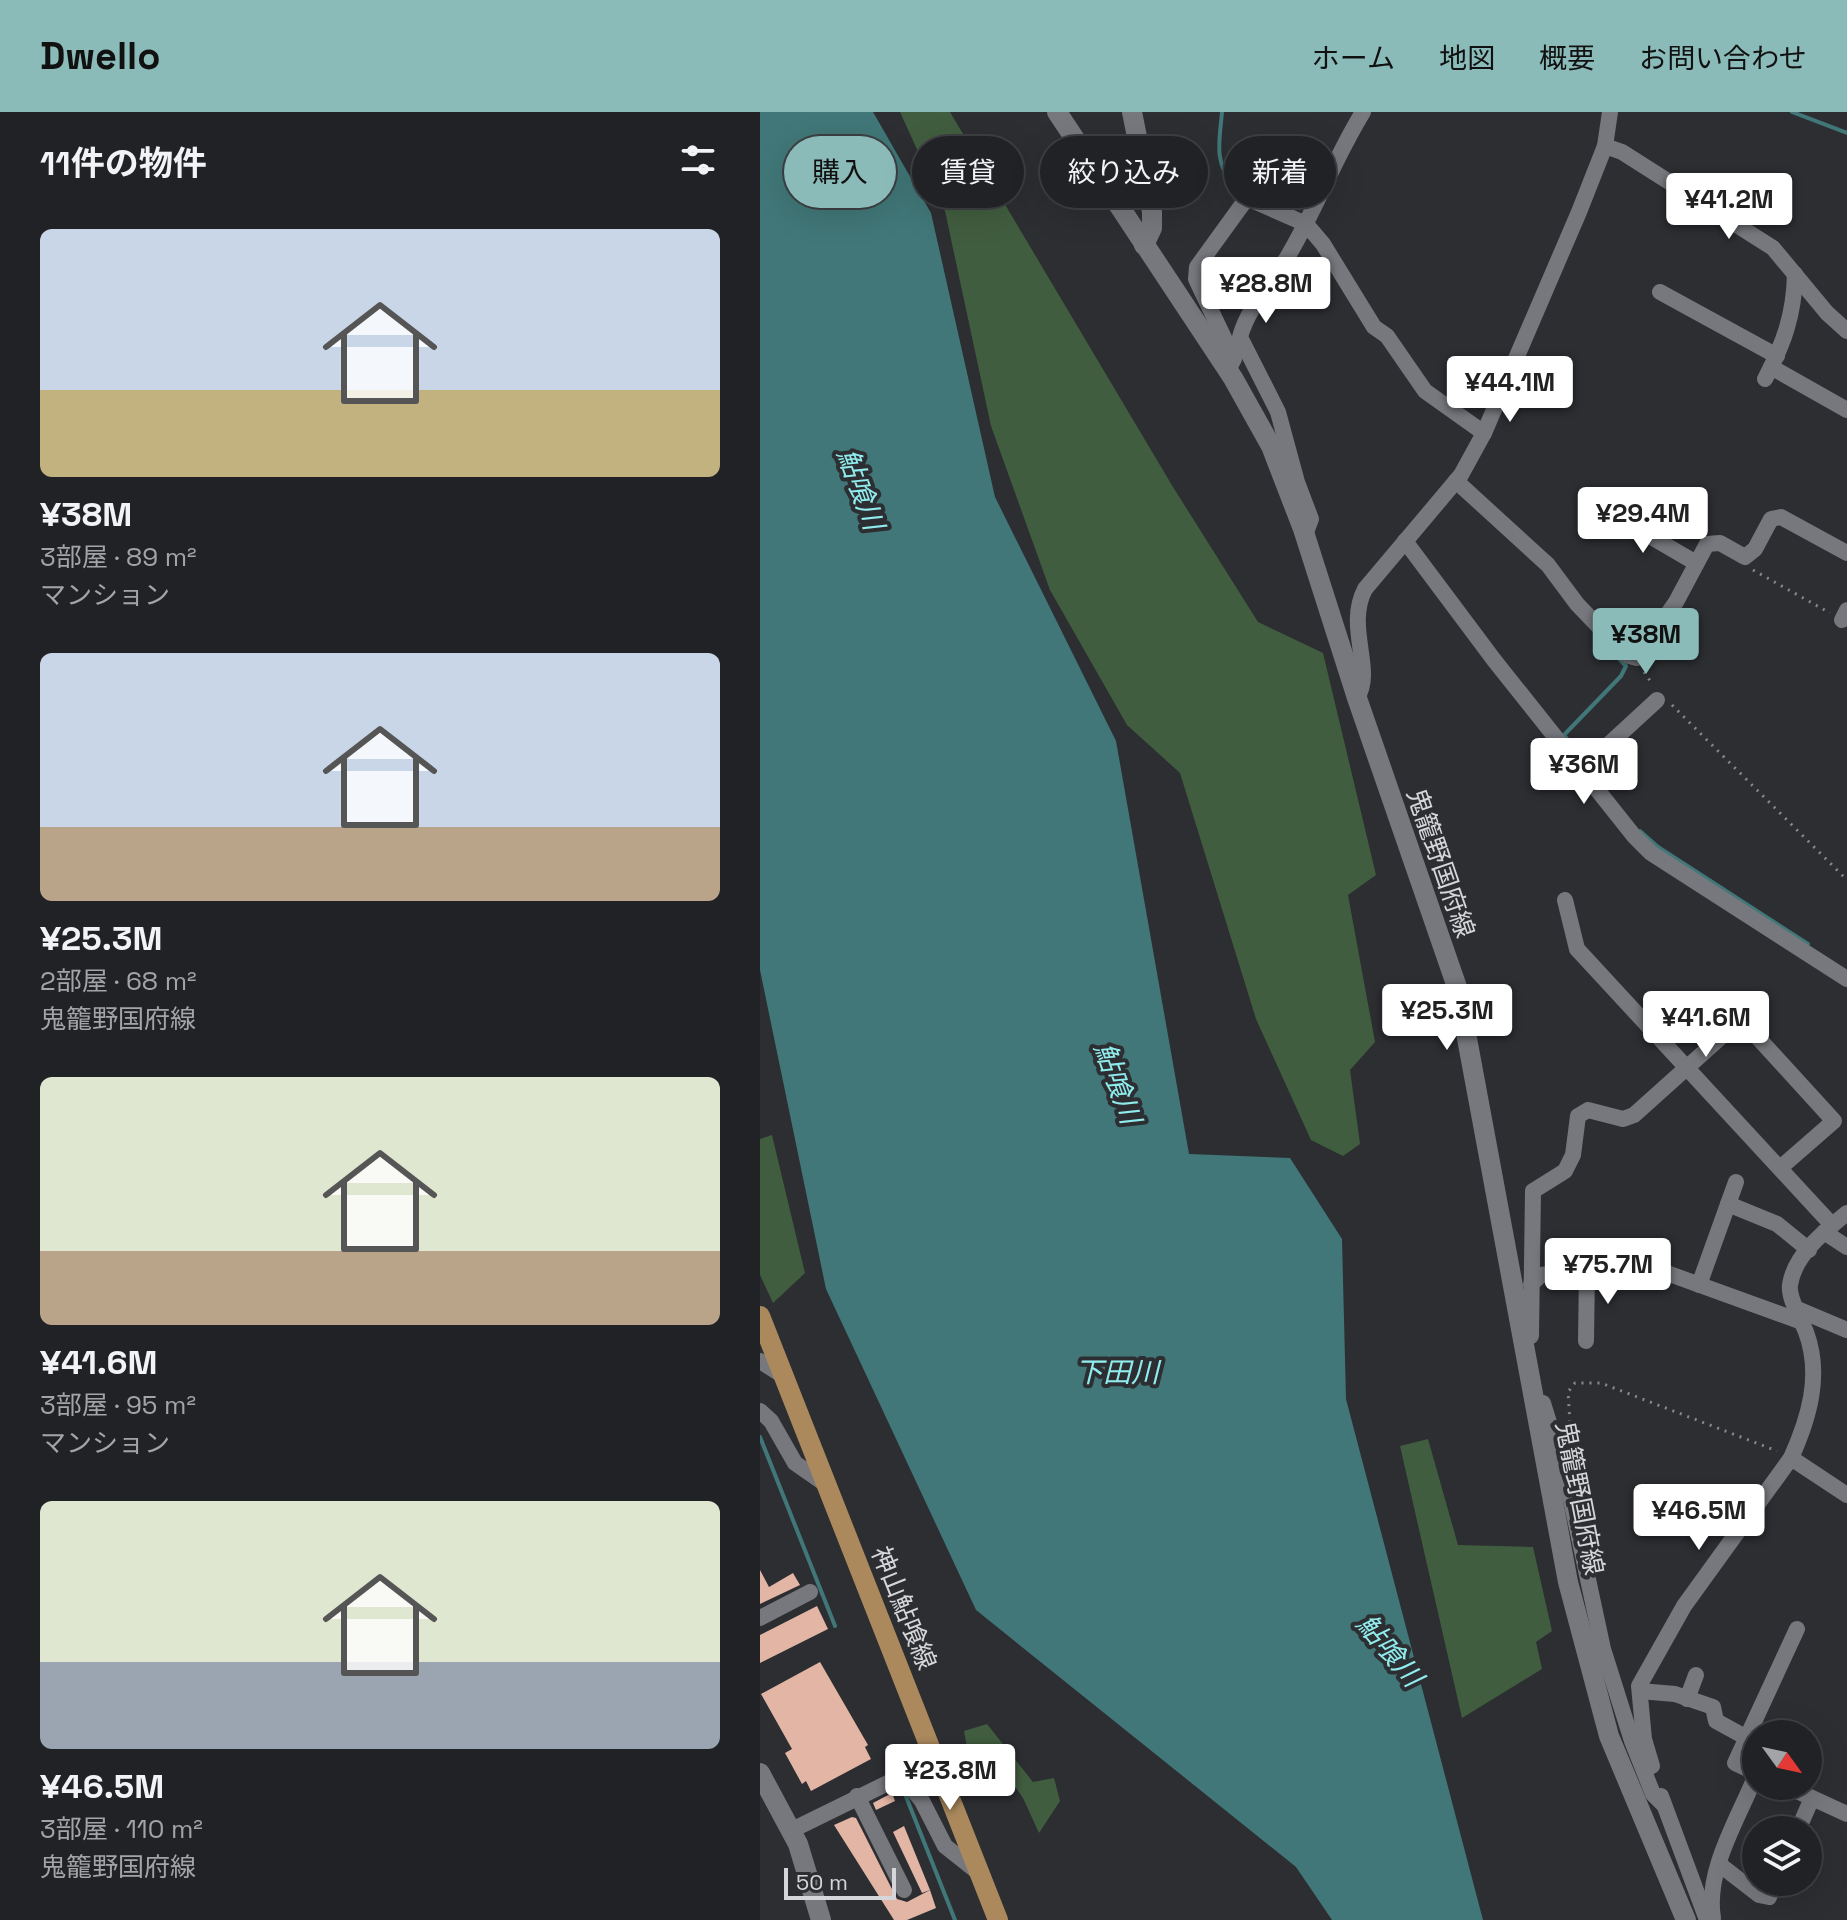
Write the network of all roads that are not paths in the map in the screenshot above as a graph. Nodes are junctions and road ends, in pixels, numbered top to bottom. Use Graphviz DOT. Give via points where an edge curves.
graph roads {
  1 [pos="1057,112"];
  2 [pos="1132,112"];
  3 [pos="1363,112"];
  4 [pos="1610,112"];
  5 [pos="1605,146"];
  6 [pos="1306,224"];
  7 [pos="1144,245"];
  8 [pos="1795,274"];
  9 [pos="1660,292"];
  10 [pos="1847,331"];
  11 [pos="1771,367"];
  12 [pos="1228,370"];
  13 [pos="1847,410"];
  14 [pos="1484,433"];
  15 [pos="1456,481"];
  16 [pos="1609,512"];
  17 [pos="1305,535"];
  18 [pos="1405,541"];
  19 [pos="1847,553"];
  20 [pos="1696,563"];
  21 [pos="1660,697"];
  22 [pos="1357,698"];
  23 [pos="1581,770"];
  24 [pos="1565,900"];
  25 [pos="1847,979"];
  26 [pos="1687,1069"];
  27 [pos="1780,1168"];
  28 [pos="1736,1182"];
  29 [pos="1728,1204"];
  30 [pos="1847,1213"];
  31 [pos="1828,1229"];
  32 [pos="1847,1247"];
  33 [pos="1809,1250"];
  34 [pos="1587,1271"];
  35 [pos="1531,1284"];
  36 [pos="1699,1285"];
  37 [pos="1799,1315"];
  38 [pos="760,1316"];
  39 [pos="1847,1330"];
  40 [pos="1586,1341"];
  41 [pos="760,1361"];
  42 [pos="1528,1367"];
  43 [pos="782,1375"];
  44 [pos="760,1411"];
  45 [pos="1791,1458"];
  46 [pos="828,1486"];
  47 [pos="1847,1495"];
  48 [pos="810,1592"];
  49 [pos="760,1618"];
  50 [pos="1797,1629"];
  51 [pos="1696,1675"];
  52 [pos="1640,1691"];
  53 [pos="1687,1699"];
  54 [pos="1755,1720"];
  55 [pos="1742,1735"];
  56 [pos="1742,1748"];
  57 [pos="1742,1767"];
  58 [pos="760,1773"];
  59 [pos="857,1796"];
  60 [pos="1745,1800"];
  61 [pos="1816,1800"];
  62 [pos="1663,1804"];
  63 [pos="1847,1814"];
  64 [pos="792,1830"];
  65 [pos="1685,1845"];
  66 [pos="1719,1864"];
  67 [pos="980,1874"];
  68 [pos="1742,1882"];
  69 [pos="904,1890"];
  70 [pos="1698,1898"];
  71 [pos="821,1920"];
  72 [pos="998,1920"];
  73 [pos="1686,1920"];
  74 [pos="1710,1920"];
  1 -- 7 [label="main road, 鬼籠野国府線"];
  2 -- 7 [label="main road" via="1152,212"];
  3 -- 6 [label="street"];
  4 -- 5 [label="street"];
  5 -- 8 [label="street" via="1737,222 1773,248"];
  5 -- 14 [label="street"];
  6 -- 12 [label="street" via="1247,198 1197,267 1196,279 1234,359"];
  6 -- 14 [label="street" via="1374,327 1387,336 1425,391"];
  6 -- 17 [label="street" via="1240,337 1278,412 1311,519"];
  7 -- 12 [label="main road, 鬼籠野国府線"];
  8 -- 10 [label="street"];
  8 -- 11 [label="street" via="1794,311"];
  9 -- 11 [label="street"];
  11 -- 13 [label="street"];
  12 -- 17 [label="main road, 鬼籠野国府線" via="1271,446"];
  14 -- 15 [label="street"];
  15 -- 18 [label="street"];
  15 -- 20 [label="street" via="1548,565 1626,655 1637,658"];
  16 -- 20 [label="street"];
  17 -- 22 [label="main road, 鬼籠野国府線"];
  18 -- 22 [label="street" via="1357,605 1365,686"];
  18 -- 23 [label="street"];
  19 -- 20 [label="street" via="1781,517 1771,519 1745,557 1720,543 1707,544"];
  21 -- 23 [label="street"];
  22 -- 42 [label="main road, 鬼籠野国府線" via="1458,990"];
  23 -- 25 [label="street" via="1651,853"];
  24 -- 26 [label="street" via="1577,949"];
  26 -- 27 [label="street"];
  26 -- 27 [label="street" via="1741,1019 1834,1121"];
  26 -- 35 [label="street" via="1634,1115 1623,1119 1588,1110 1578,1116 1573,1155 1565,1171 1533,1191"];
  27 -- 31 [label="street"];
  28 -- 29 [label="street"];
  29 -- 33 [label="street" via="1777,1224"];
  29 -- 36 [label="street"];
  30 -- 31 [label="street"];
  31 -- 32 [label="street"];
  31 -- 33 [label="street"];
  33 -- 37 [label="street" via="1789,1288"];
  34 -- 35 [label="street" via="1541,1275"];
  34 -- 36 [label="street" via="1653,1268"];
  34 -- 40 [label="street"];
  35 -- 42 [label="street" via="1534,1358"];
  36 -- 37 [label="street"];
  37 -- 39 [label="street"];
  37 -- 45 [label="street" via="1811,1346 1814,1393"];
  38 -- 43 [label="main road, 神山鮎喰線"];
  41 -- 43 [label="street"];
  42 -- 62 [label="street" via="1566,1477 1608,1664 1632,1741 1653,1794"];
  42 -- 73 [label="main road, 鬼籠野国府線" via="1568,1582 1609,1736"];
  43 -- 46 [label="main road, 神山鮎喰線"];
  44 -- 46 [label="street" via="795,1463"];
  45 -- 47 [label="street"];
  45 -- 52 [label="street" via="1684,1606"];
  46 -- 67 [label="main road, 神山鮎喰線"];
  48 -- 49 [label="street"];
  50 -- 54 [label="street"];
  51 -- 53 [label="street"];
  52 -- 53 [label="street"];
  52 -- 62 [label="street" via="1644,1739"];
  53 -- 55 [label="street" via="1713,1707 1716,1721"];
  56 -- 57 [label="street" via="1735,1763"];
  58 -- 64 [label="main road"];
  59 -- 64 [label="street"];
  59 -- 67 [label="street" via="896,1777 922,1801 945,1846"];
  59 -- 69 [label="street"];
  60 -- 66 [label="street"];
  61 -- 63 [label="street"];
  62 -- 70 [label="street"];
  64 -- 71 [label="main road"];
  65 -- 70 [label="street" via="1697,1876"];
  66 -- 68 [label="street"];
  66 -- 74 [label="street"];
  67 -- 72 [label="main road, 神山鮎喰線"];
  70 -- 74 [label="street"];
}
